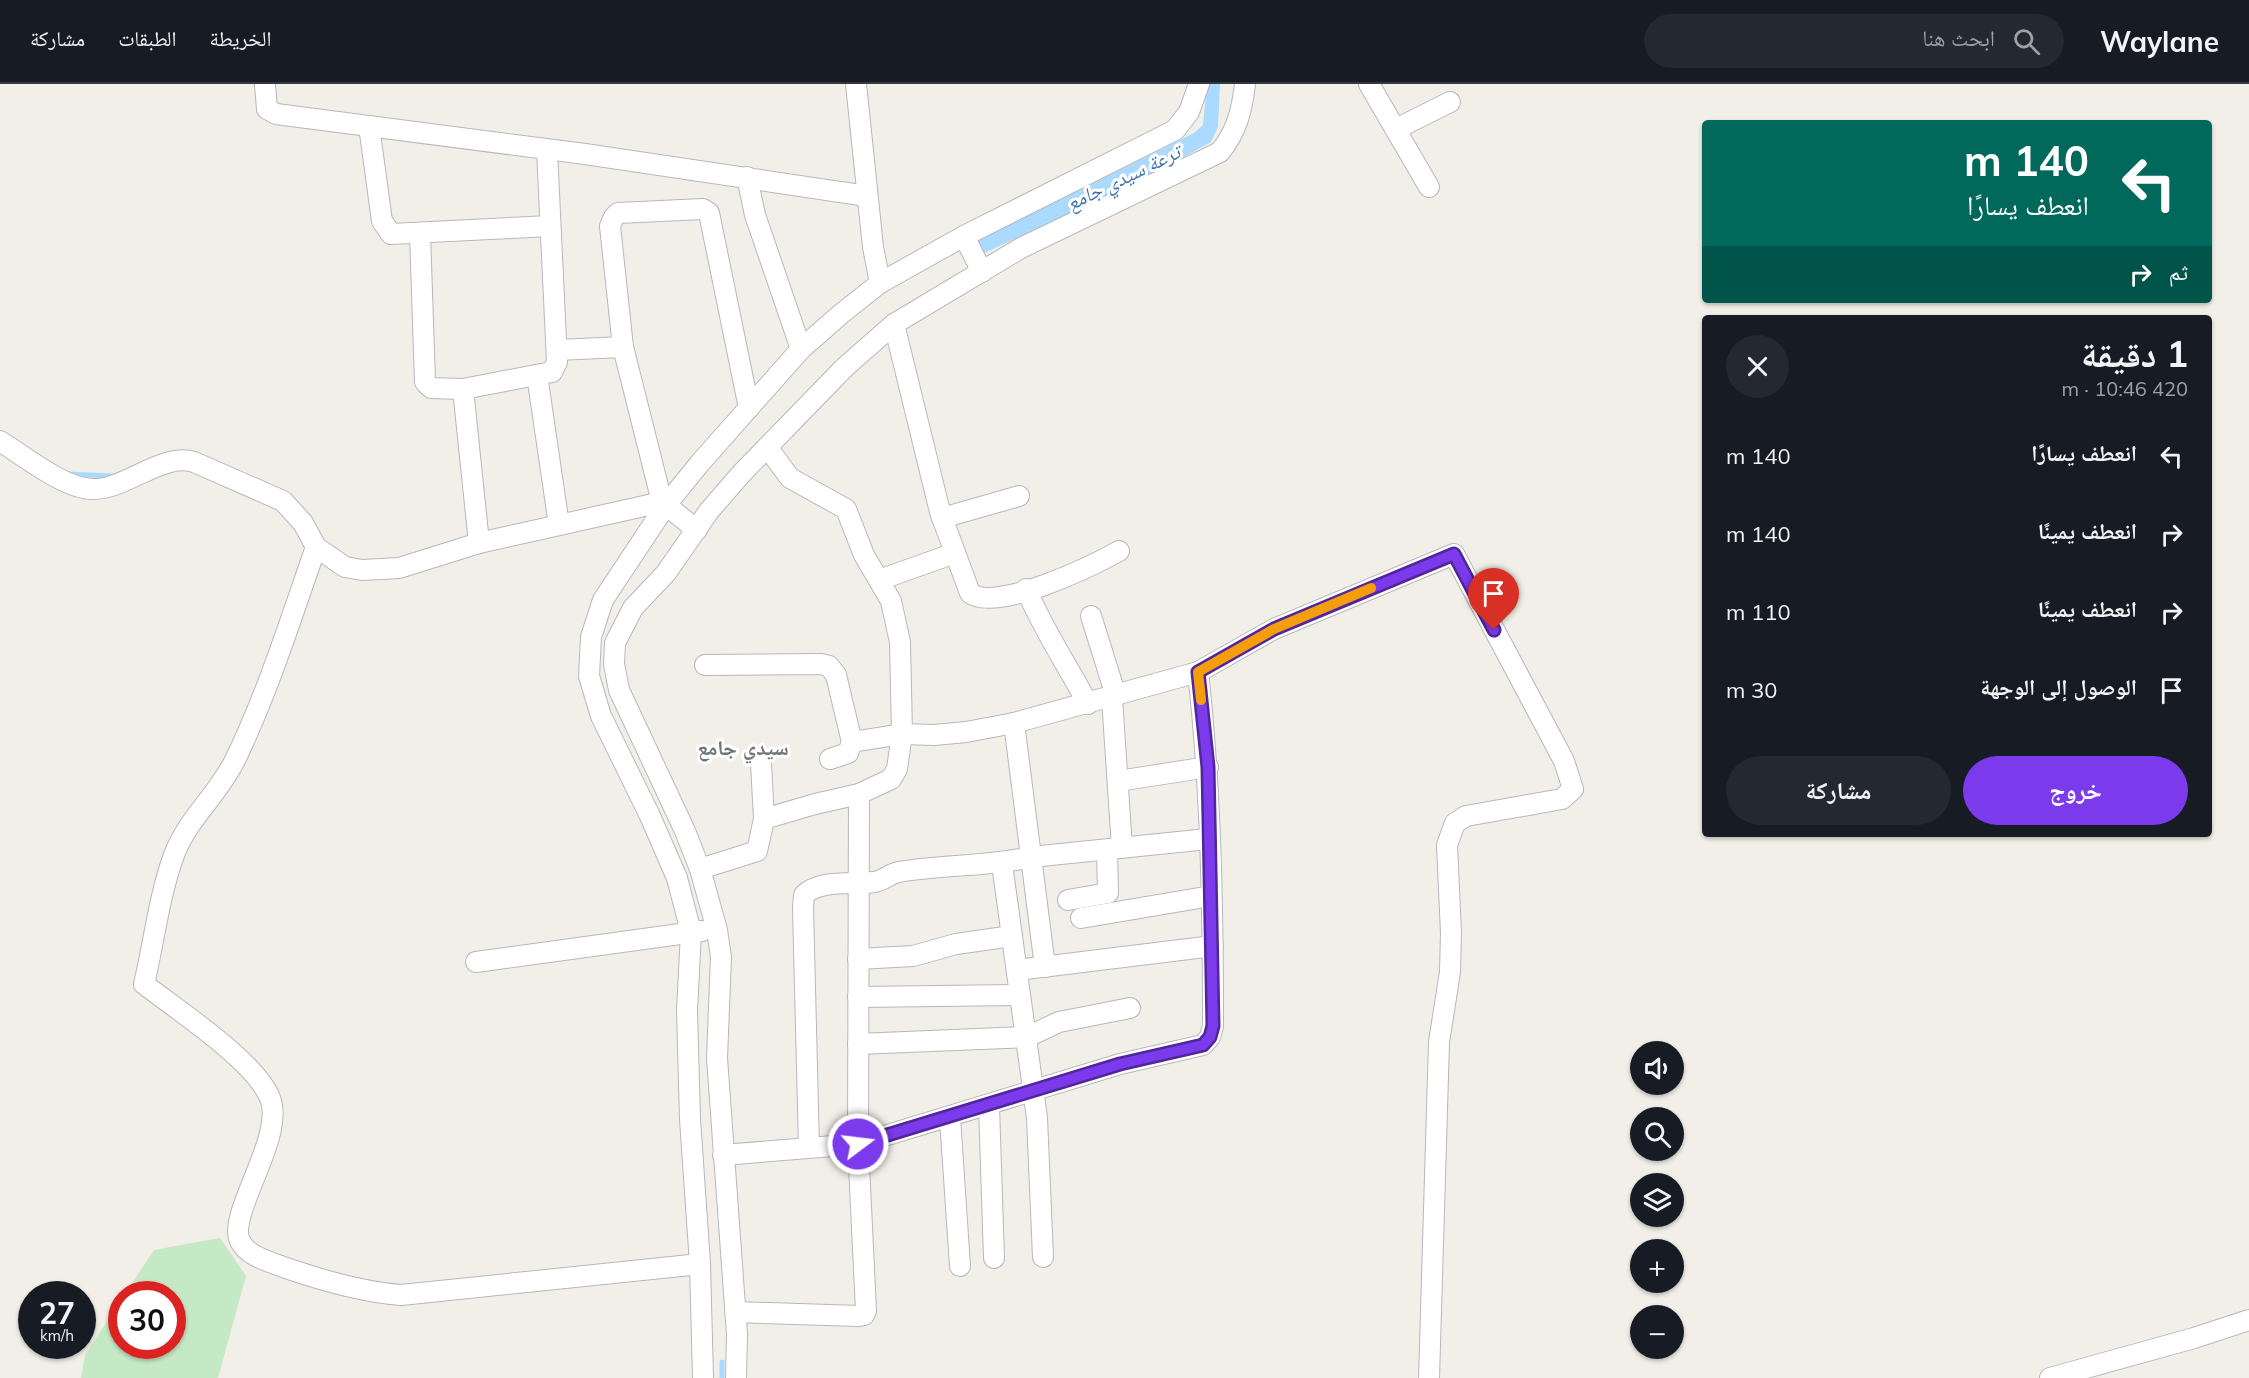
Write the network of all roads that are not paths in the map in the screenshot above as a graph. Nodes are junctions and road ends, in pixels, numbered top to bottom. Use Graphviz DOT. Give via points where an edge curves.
graph roads {
  1 [pos="264,84"];
  2 [pos="856,84"];
  3 [pos="1199,84"];
  4 [pos="1245,84"];
  5 [pos="1369,84"];
  6 [pos="1450,102"];
  7 [pos="369,126"];
  8 [pos="1396,129"];
  9 [pos="547,150"];
  10 [pos="747,177"];
  11 [pos="1429,187"];
  12 [pos="867,196"];
  13 [pos="550,226"];
  14 [pos="420,233"];
  15 [pos="964,236"];
  16 [pos="982,272"];
  17 [pos="880,283"];
  18 [pos="894,324"];
  19 [pos="623,347"];
  20 [pos="801,349"];
  21 [pos="556,350"];
  22 [pos="537,375"];
  23 [pos="463,389"];
  24 [pos="749,408"];
  25 [pos="0,441"];
  26 [pos="767,447"];
  27 [pos="1018,496"];
  28 [pos="664,503"];
  29 [pos="942,518"];
  30 [pos="559,525"];
  31 [pos="697,530"];
  32 [pos="479,543"];
  33 [pos="316,547"];
  34 [pos="1119,551"];
  35 [pos="955,554"];
  36 [pos="879,580"];
  37 [pos="1026,589"];
  38 [pos="1091,616"];
  39 [pos="705,665"];
  40 [pos="1198,672"];
  41 [pos="1114,697"];
  42 [pos="1088,704"];
  43 [pos="1014,723"];
  44 [pos="902,734"];
  45 [pos="852,742"];
  46 [pos="830,759"];
  47 [pos="761,763"];
  48 [pos="1208,767"];
  49 [pos="1118,781"];
  50 [pos="859,794"];
  51 [pos="764,819"];
  52 [pos="1208,840"];
  53 [pos="1115,849"];
  54 [pos="1031,857"];
  55 [pos="1002,864"];
  56 [pos="700,869"];
  57 [pos="858,884"];
  58 [pos="1210,896"];
  59 [pos="1068,900"];
  60 [pos="1081,918"];
  61 [pos="717,930"];
  62 [pos="691,932"];
  63 [pos="1012,936"];
  64 [pos="1213,946"];
  65 [pos="858,959"];
  66 [pos="476,962"];
  67 [pos="1045,967"];
  68 [pos="1017,970"];
  69 [pos="1020,995"];
  70 [pos="858,997"];
  71 [pos="1130,1008"];
  72 [pos="1027,1037"];
  73 [pos="858,1044"];
  74 [pos="1034,1091"];
  75 [pos="988,1106"];
  76 [pos="950,1118"];
  77 [pos="858,1144"];
  78 [pos="809,1147"];
  79 [pos="723,1155"];
  80 [pos="1043,1257"];
  81 [pos="994,1258"];
  82 [pos="700,1264"];
  83 [pos="960,1266"];
  84 [pos="735,1312"];
  85 [pos="2249,1320"];
  86 [pos="703,1378"];
  87 [pos="736,1378"];
  88 [pos="1429,1378"];
  89 [pos="2050,1378"];
  1 -- 7 [label="street" via="271,113"];
  2 -- 12 [label="street"];
  3 -- 15 [label="street" via="1189,112 1175,130"];
  4 -- 16 [label="street" via="1238,122 1220,152 1022,248"];
  5 -- 8 [label="street"];
  6 -- 8 [label="street"];
  7 -- 9 [label="street"];
  7 -- 14 [label="street" via="381,221 391,234"];
  8 -- 11 [label="street"];
  9 -- 10 [label="street"];
  9 -- 13 [label="street"];
  10 -- 12 [label="street"];
  10 -- 20 [label="street" via="755,215"];
  12 -- 17 [label="street"];
  13 -- 14 [label="street"];
  13 -- 21 [label="street"];
  14 -- 23 [label="street" via="423,375 431,388"];
  15 -- 16 [label="street"];
  15 -- 17 [label="street"];
  16 -- 18 [label="street"];
  17 -- 20 [label="street"];
  18 -- 26 [label="street" via="845,367"];
  18 -- 29 [label="street"];
  19 -- 21 [label="street"];
  19 -- 24 [label="street" via="611,221 618,213 707,210"];
  19 -- 28 [label="street"];
  20 -- 24 [label="street"];
  21 -- 22 [label="street" via="557,362 552,372"];
  22 -- 23 [label="street"];
  22 -- 30 [label="street"];
  23 -- 32 [label="street"];
  24 -- 28 [label="street"];
  25 -- 33 [label="street" via="68,483 93,489 180,459 194,462 283,501 303,523"];
  26 -- 31 [label="street"];
  26 -- 36 [label="street" via="790,478 846,509 864,555"];
  27 -- 29 [label="street"];
  28 -- 30 [label="street"];
  28 -- 31 [label="street"];
  28 -- 62 [label="street" via="603,600 591,637 589,676 601,716 651,816 676,878"];
  29 -- 35 [label="street"];
  30 -- 32 [label="street"];
  31 -- 56 [label="street" via="628,617 615,643 614,664 632,722"];
  32 -- 33 [label="street" via="377,571 345,567"];
  33 -- 82 [label="street" via="257,712 218,790 184,831 173,858 144,984 232,1053 261,1082 270,1099 273,1113 269,1137 238,1225 240,1242 266,1260 304,1274 370,1292 401,1295"];
  34 -- 37 [label="street" via="1080,572"];
  35 -- 36 [label="street"];
  35 -- 37 [label="street" via="970,593 976,597 989,599"];
  36 -- 44 [label="street" via="891,601 900,642"];
  37 -- 42 [label="street" via="1040,622 1050,633"];
  38 -- 41 [label="street"];
  39 -- 45 [label="street" via="829,666 836,675"];
  40 -- 41 [label="street"];
  40 -- 48 [label="street"];
  40 -- 88 [label="street" via="1274,629 1454,554 1572,780 1573,789 1562,799 1466,816 1455,824 1447,845 1451,943 1439,1053"];
  41 -- 42 [label="street"];
  41 -- 49 [label="street"];
  42 -- 43 [label="street"];
  43 -- 44 [label="street" via="934,735"];
  43 -- 54 [label="street"];
  44 -- 45 [label="street"];
  44 -- 50 [label="street" via="897,769 891,779"];
  45 -- 46 [label="street" via="848,753"];
  47 -- 51 [label="street"];
  48 -- 49 [label="street"];
  48 -- 52 [label="street"];
  49 -- 53 [label="street"];
  50 -- 51 [label="street"];
  50 -- 57 [label="street"];
  51 -- 56 [label="street" via="757,851"];
  52 -- 53 [label="street"];
  52 -- 58 [label="street"];
  53 -- 54 [label="street"];
  53 -- 59 [label="street" via="1108,893"];
  54 -- 55 [label="street"];
  54 -- 67 [label="street"];
  55 -- 57 [label="street" via="901,871 882,881"];
  55 -- 63 [label="street"];
  56 -- 61 [label="street"];
  57 -- 65 [label="street"];
  57 -- 78 [label="street" via="825,885 804,895"];
  58 -- 60 [label="street"];
  58 -- 64 [label="street"];
  61 -- 62 [label="street"];
  61 -- 79 [label="street" via="721,957 717,1058"];
  62 -- 66 [label="street"];
  62 -- 82 [label="street" via="687,1011"];
  63 -- 65 [label="street" via="956,944 913,956"];
  63 -- 68 [label="street"];
  64 -- 67 [label="street"];
  64 -- 74 [label="street" via="1213,1026 1203,1045 1120,1064"];
  65 -- 70 [label="street"];
  67 -- 68 [label="street"];
  68 -- 69 [label="street"];
  69 -- 70 [label="street"];
  69 -- 72 [label="street"];
  70 -- 73 [label="street"];
  71 -- 72 [label="street" via="1059,1022"];
  72 -- 73 [label="street"];
  72 -- 74 [label="street"];
  73 -- 77 [label="street"];
  74 -- 75 [label="street"];
  74 -- 80 [label="street"];
  75 -- 76 [label="street"];
  75 -- 81 [label="street"];
  76 -- 77 [label="street"];
  76 -- 83 [label="street"];
  77 -- 78 [label="street"];
  77 -- 84 [label="street" via="866,1284 864,1315"];
  78 -- 79 [label="street"];
  79 -- 84 [label="street"];
  82 -- 86 [label="street"];
  84 -- 87 [label="street"];
  85 -- 89 [label="street"];
}
